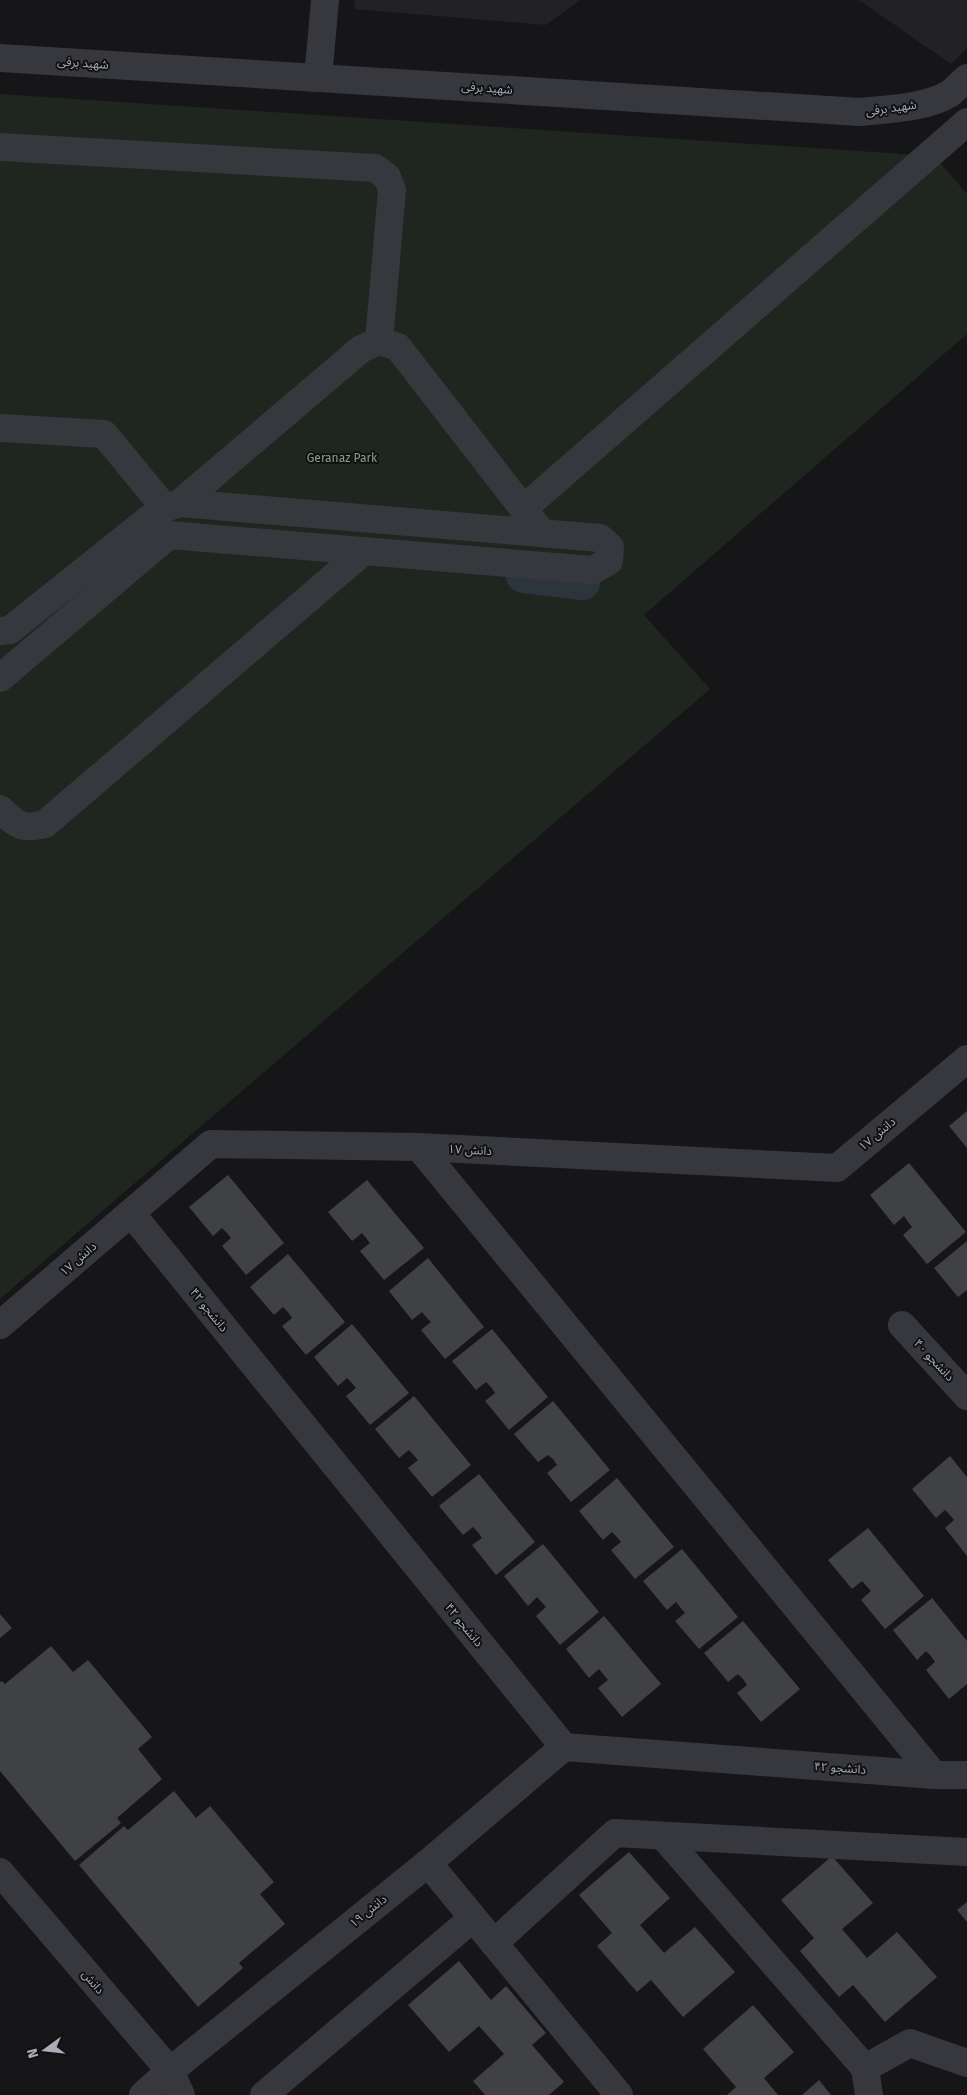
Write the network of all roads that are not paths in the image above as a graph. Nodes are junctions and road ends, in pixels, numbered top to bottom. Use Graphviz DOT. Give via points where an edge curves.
graph roads {
  1 [pos="325,0"];
  2 [pos="0,58"];
  3 [pos="318,78"];
  4 [pos="958,86"];
  5 [pos="967,120"];
  6 [pos="0,148"];
  7 [pos="379,341"];
  8 [pos="0,428"];
  9 [pos="172,506"];
  10 [pos="523,509"];
  11 [pos="542,533"];
  12 [pos="364,551"];
  13 [pos="0,631"];
  14 [pos="0,678"];
  15 [pos="0,809"];
  16 [pos="967,1059"];
  17 [pos="420,1147"];
  18 [pos="130,1213"];
  19 [pos="0,1325"];
  20 [pos="902,1325"];
  21 [pos="967,1396"];
  22 [pos="564,1748"];
  23 [pos="934,1775"];
  24 [pos="967,1775"];
  25 [pos="663,1836"];
  26 [pos="967,1852"];
  27 [pos="428,1863"];
  28 [pos="0,1872"];
  29 [pos="473,1918"];
  30 [pos="494,1943"];
  31 [pos="967,2063"];
  32 [pos="865,2068"];
  33 [pos="175,2083"];
  34 [pos="143,2095"];
  35 [pos="264,2095"];
  36 [pos="619,2095"];
  37 [pos="869,2095"];
  1 -- 3 [label="street"];
  2 -- 3 [label="street, شهید برفی"];
  3 -- 4 [label="street, شهید برفی" via="860,112 932,101"];
  4 -- 5 [label="street"];
  5 -- 10 [label="street"];
  6 -- 7 [label="street" via="375,168 387,177 392,190"];
  7 -- 9 [label="street" via="361,348"];
  7 -- 10 [label="street" via="398,347"];
  8 -- 9 [label="street" via="104,434"];
  9 -- 11 [label="street"];
  9 -- 13 [label="street" via="10,630"];
  10 -- 11 [label="street"];
  11 -- 12 [label="street" via="600,538 610,547 608,561 593,570"];
  12 -- 14 [label="street" via="169,535"];
  12 -- 15 [label="street" via="44,824 18,826"];
  16 -- 17 [label="street, دانش ۱۷" via="837,1168"];
  17 -- 18 [label="street, دانش ۱۷" via="211,1144"];
  17 -- 23 [label="street"];
  18 -- 19 [label="street, دانش ۱۷"];
  18 -- 22 [label="street, دانشجو ۴۲"];
  20 -- 21 [label="street, دانشجو ۴۰"];
  22 -- 23 [label="street, دانشجو ۴۲"];
  22 -- 27 [label="street, دانش ۱۹"];
  23 -- 24 [label="street, دانشجو ۴۲"];
  25 -- 26 [label="street"];
  25 -- 30 [label="street" via="616,1833"];
  25 -- 32 [label="street"];
  27 -- 29 [label="street"];
  27 -- 33 [label="street, دانش ۱۹"];
  28 -- 33 [label="street, دانش"];
  29 -- 30 [label="street"];
  29 -- 35 [label="street"];
  30 -- 36 [label="street"];
  31 -- 32 [label="street" via="910,2043"];
  32 -- 37 [label="street"];
  33 -- 34 [label="street, دانش ۱۹"];
}
